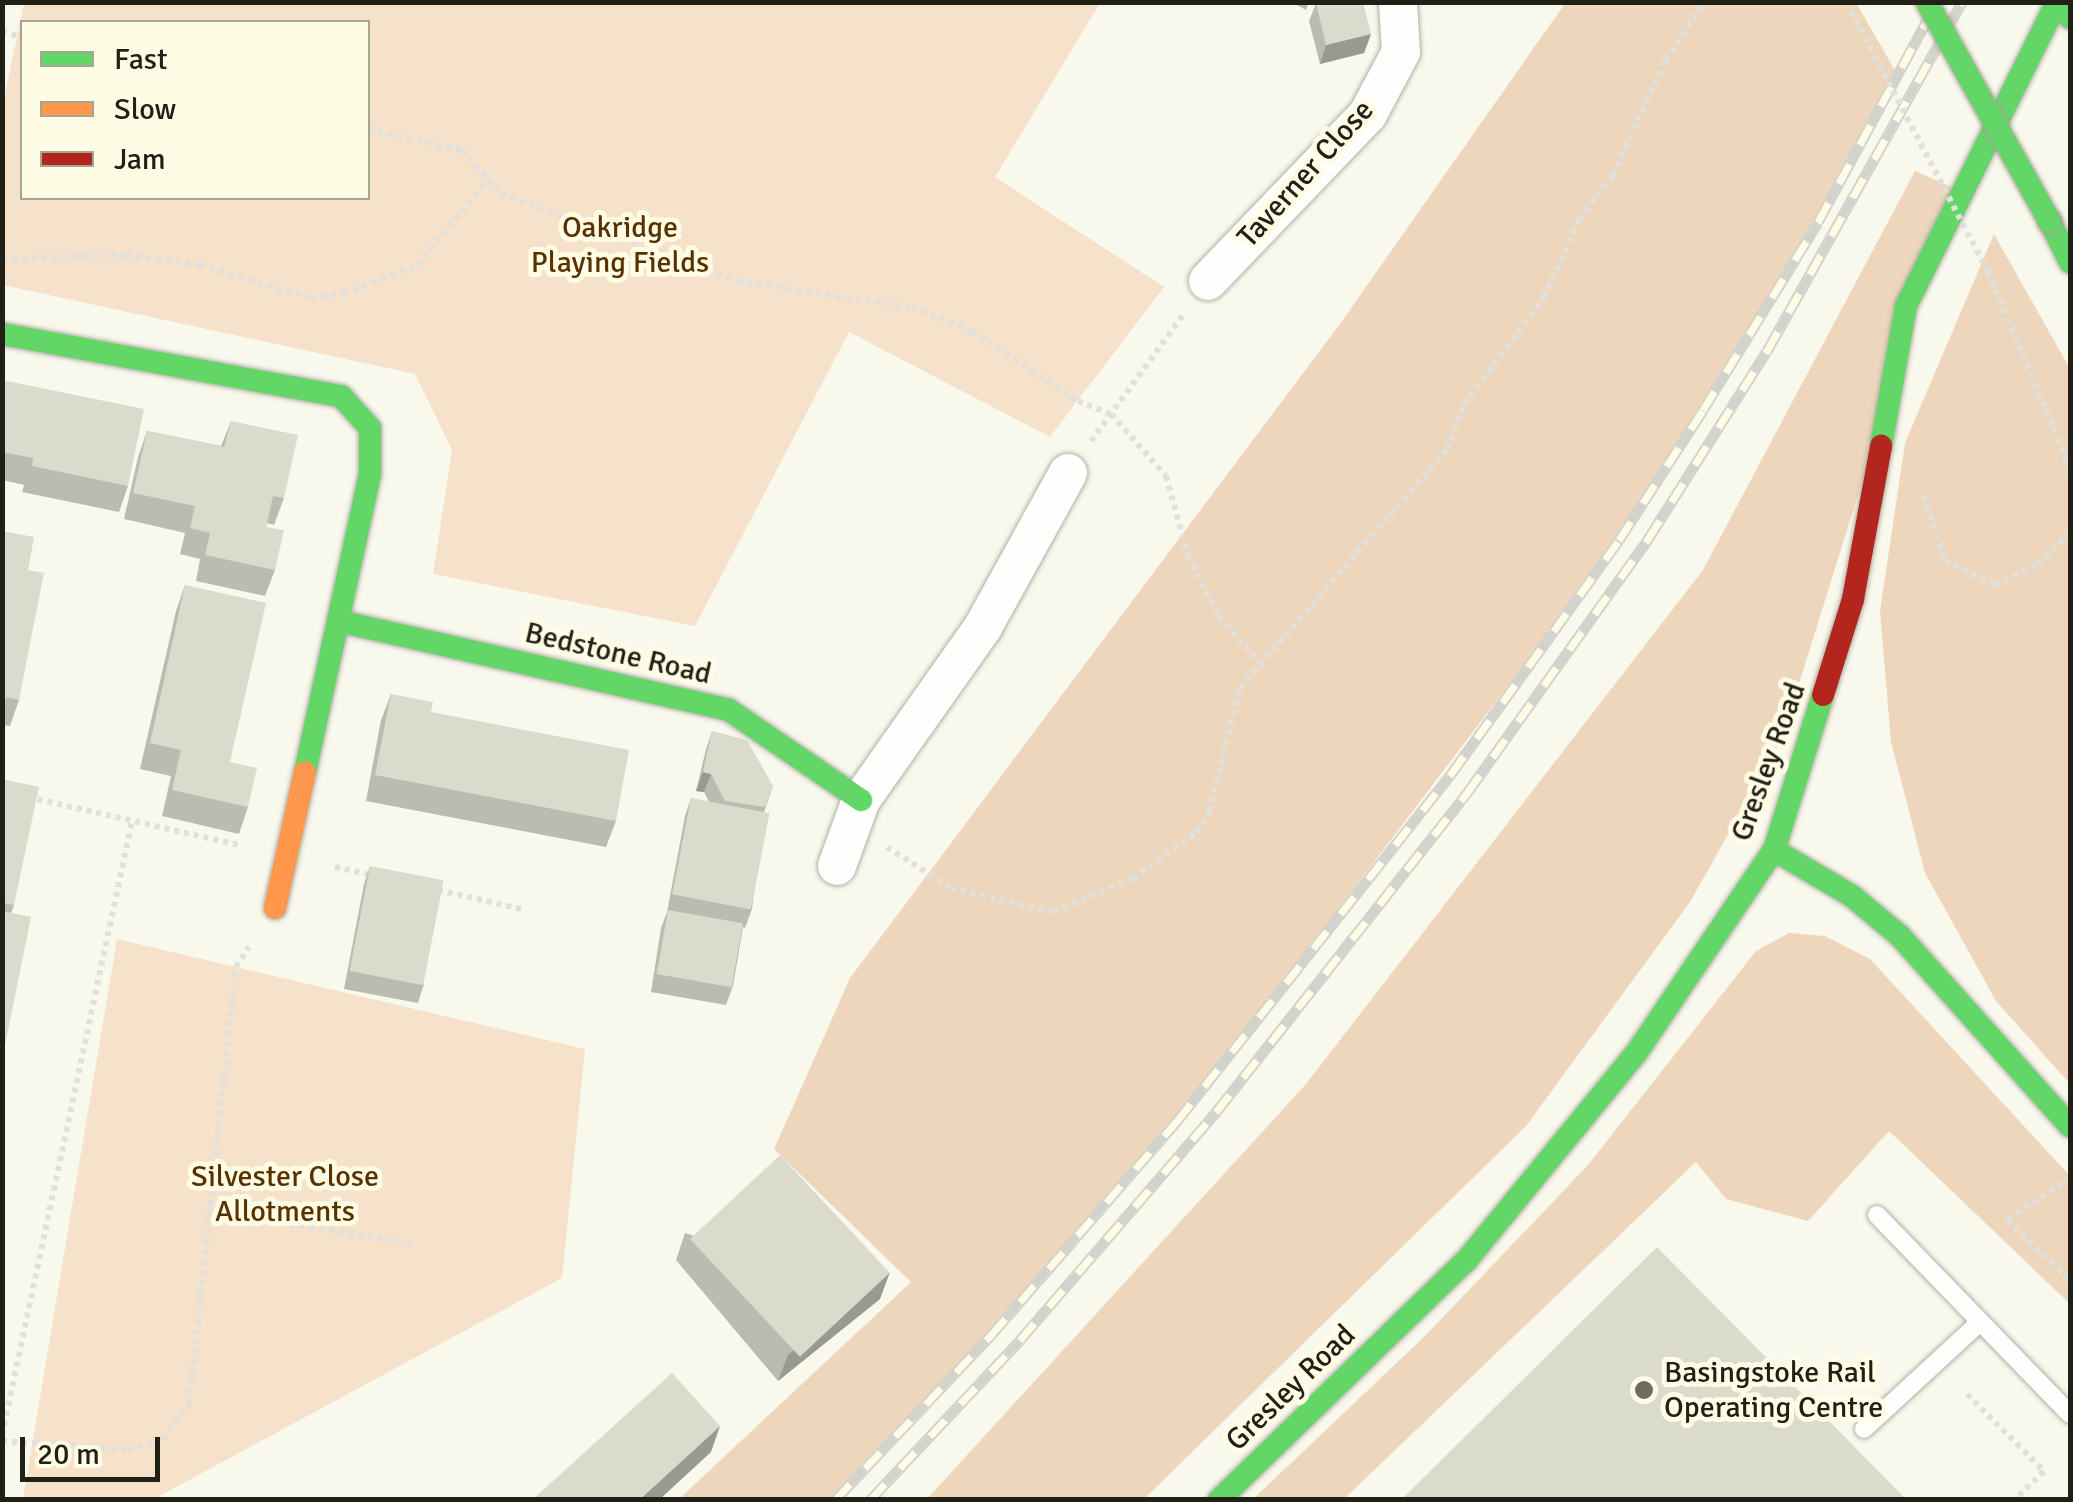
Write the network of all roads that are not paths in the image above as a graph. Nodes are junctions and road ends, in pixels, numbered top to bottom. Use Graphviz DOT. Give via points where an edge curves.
graph roads {
  1 [pos="1398,2"];
  2 [pos="1927,2"];
  3 [pos="2059,2"];
  4 [pos="2070,18"];
  5 [pos="2070,262"];
  6 [pos="1208,281"];
  7 [pos="2,334"];
  8 [pos="1068,472"];
  9 [pos="338,621"];
  10 [pos="858,814"];
  11 [pos="1774,850"];
  12 [pos="838,866"];
  13 [pos="275,908"];
  14 [pos="2070,1126"];
  15 [pos="1877,1215"];
  16 [pos="1980,1322"];
  17 [pos="2070,1414"];
  18 [pos="1864,1428"];
  19 [pos="1219,1500"];
  1 -- 6 [label="street, Taverner Close" via="1401,52 1368,114"];
  2 -- 5 [label="main road, bridge"];
  3 -- 4 [label="main road"];
  3 -- 11 [label="main road, Gresley Road" via="1906,306 1853,599"];
  7 -- 9 [label="main road" via="341,396 370,428 370,474"];
  8 -- 10 [label="street" via="983,627"];
  9 -- 10 [label="main road, Bedstone Road" via="729,710"];
  9 -- 13 [label="main road"];
  10 -- 12 [label="street"];
  11 -- 14 [label="main road" via="1852,896 1900,936"];
  11 -- 19 [label="main road, Gresley Road" via="1637,1052 1466,1261"];
  15 -- 16 [label="lane"];
  16 -- 17 [label="lane"];
  16 -- 18 [label="lane"];
}
